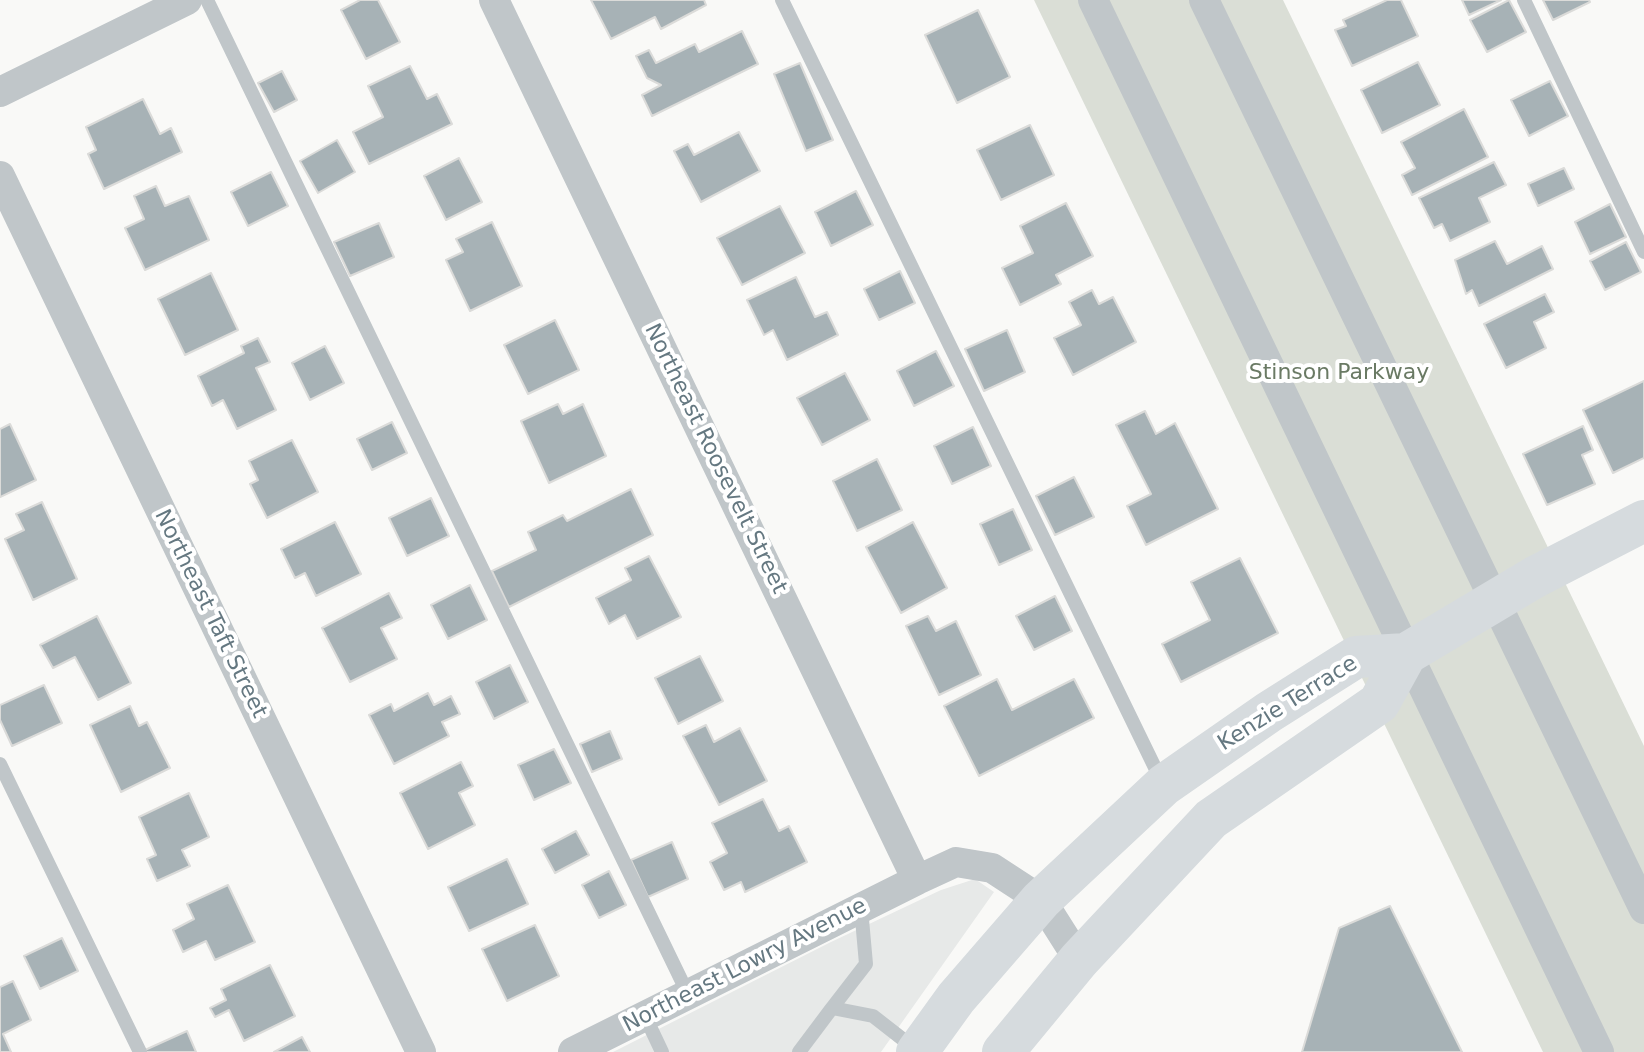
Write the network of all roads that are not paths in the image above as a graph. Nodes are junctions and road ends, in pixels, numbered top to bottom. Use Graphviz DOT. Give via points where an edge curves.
graph roads {
  1 [pos="187,0"];
  2 [pos="207,0"];
  3 [pos="494,0"];
  4 [pos="782,0"];
  5 [pos="1093,0"];
  6 [pos="1204,0"];
  7 [pos="1524,0"];
  8 [pos="0,92"];
  9 [pos="0,176"];
  10 [pos="1644,252"];
  11 [pos="1644,521"];
  12 [pos="1494,603"];
  13 [pos="1406,654"];
  14 [pos="0,764"];
  15 [pos="1164,785"];
  16 [pos="917,880"];
  17 [pos="1041,900"];
  18 [pos="861,908"];
  19 [pos="1644,909"];
  20 [pos="1079,960"];
  21 [pos="688,994"];
  22 [pos="832,1008"];
  23 [pos="645,1016"];
  24 [pos="917,1051"];
  25 [pos="140,1052"];
  26 [pos="421,1052"];
  27 [pos="573,1052"];
  28 [pos="662,1052"];
  29 [pos="799,1052"];
  30 [pos="1003,1052"];
  31 [pos="1599,1052"];
  1 -- 8 [label="street"];
  2 -- 21 [label="lane"];
  3 -- 16 [label="street, Northeast Roosevelt Street"];
  4 -- 15 [label="lane"];
  5 -- 13 [label="street"];
  6 -- 12 [label="street"];
  7 -- 10 [label="lane"];
  9 -- 26 [label="street, Northeast Taft Street"];
  11 -- 12 [label="main road"];
  12 -- 13 [label="main road"];
  12 -- 19 [label="street"];
  13 -- 15 [label="main road, Kenzie Terrace" via="1356,657"];
  13 -- 20 [label="main road, Kenzie Terrace" via="1379,703 1211,819"];
  13 -- 31 [label="street"];
  14 -- 25 [label="lane"];
  15 -- 17 [label="main road, Kenzie Terrace"];
  16 -- 17 [label="street" via="956,862 992,868"];
  16 -- 18 [label="street, Northeast Lowry Avenue"];
  17 -- 20 [label="street"];
  17 -- 24 [label="main road, Kenzie Terrace"];
  18 -- 21 [label="street, Northeast Lowry Avenue"];
  18 -- 22 [label="lane" via="866,964"];
  20 -- 30 [label="main road, Kenzie Terrace"];
  21 -- 23 [label="street, Northeast Lowry Avenue"];
  22 -- 24 [label="lane" via="873,1016"];
  22 -- 29 [label="lane"];
  23 -- 27 [label="street, Northeast Lowry Avenue"];
  23 -- 28 [label="lane"];
}
